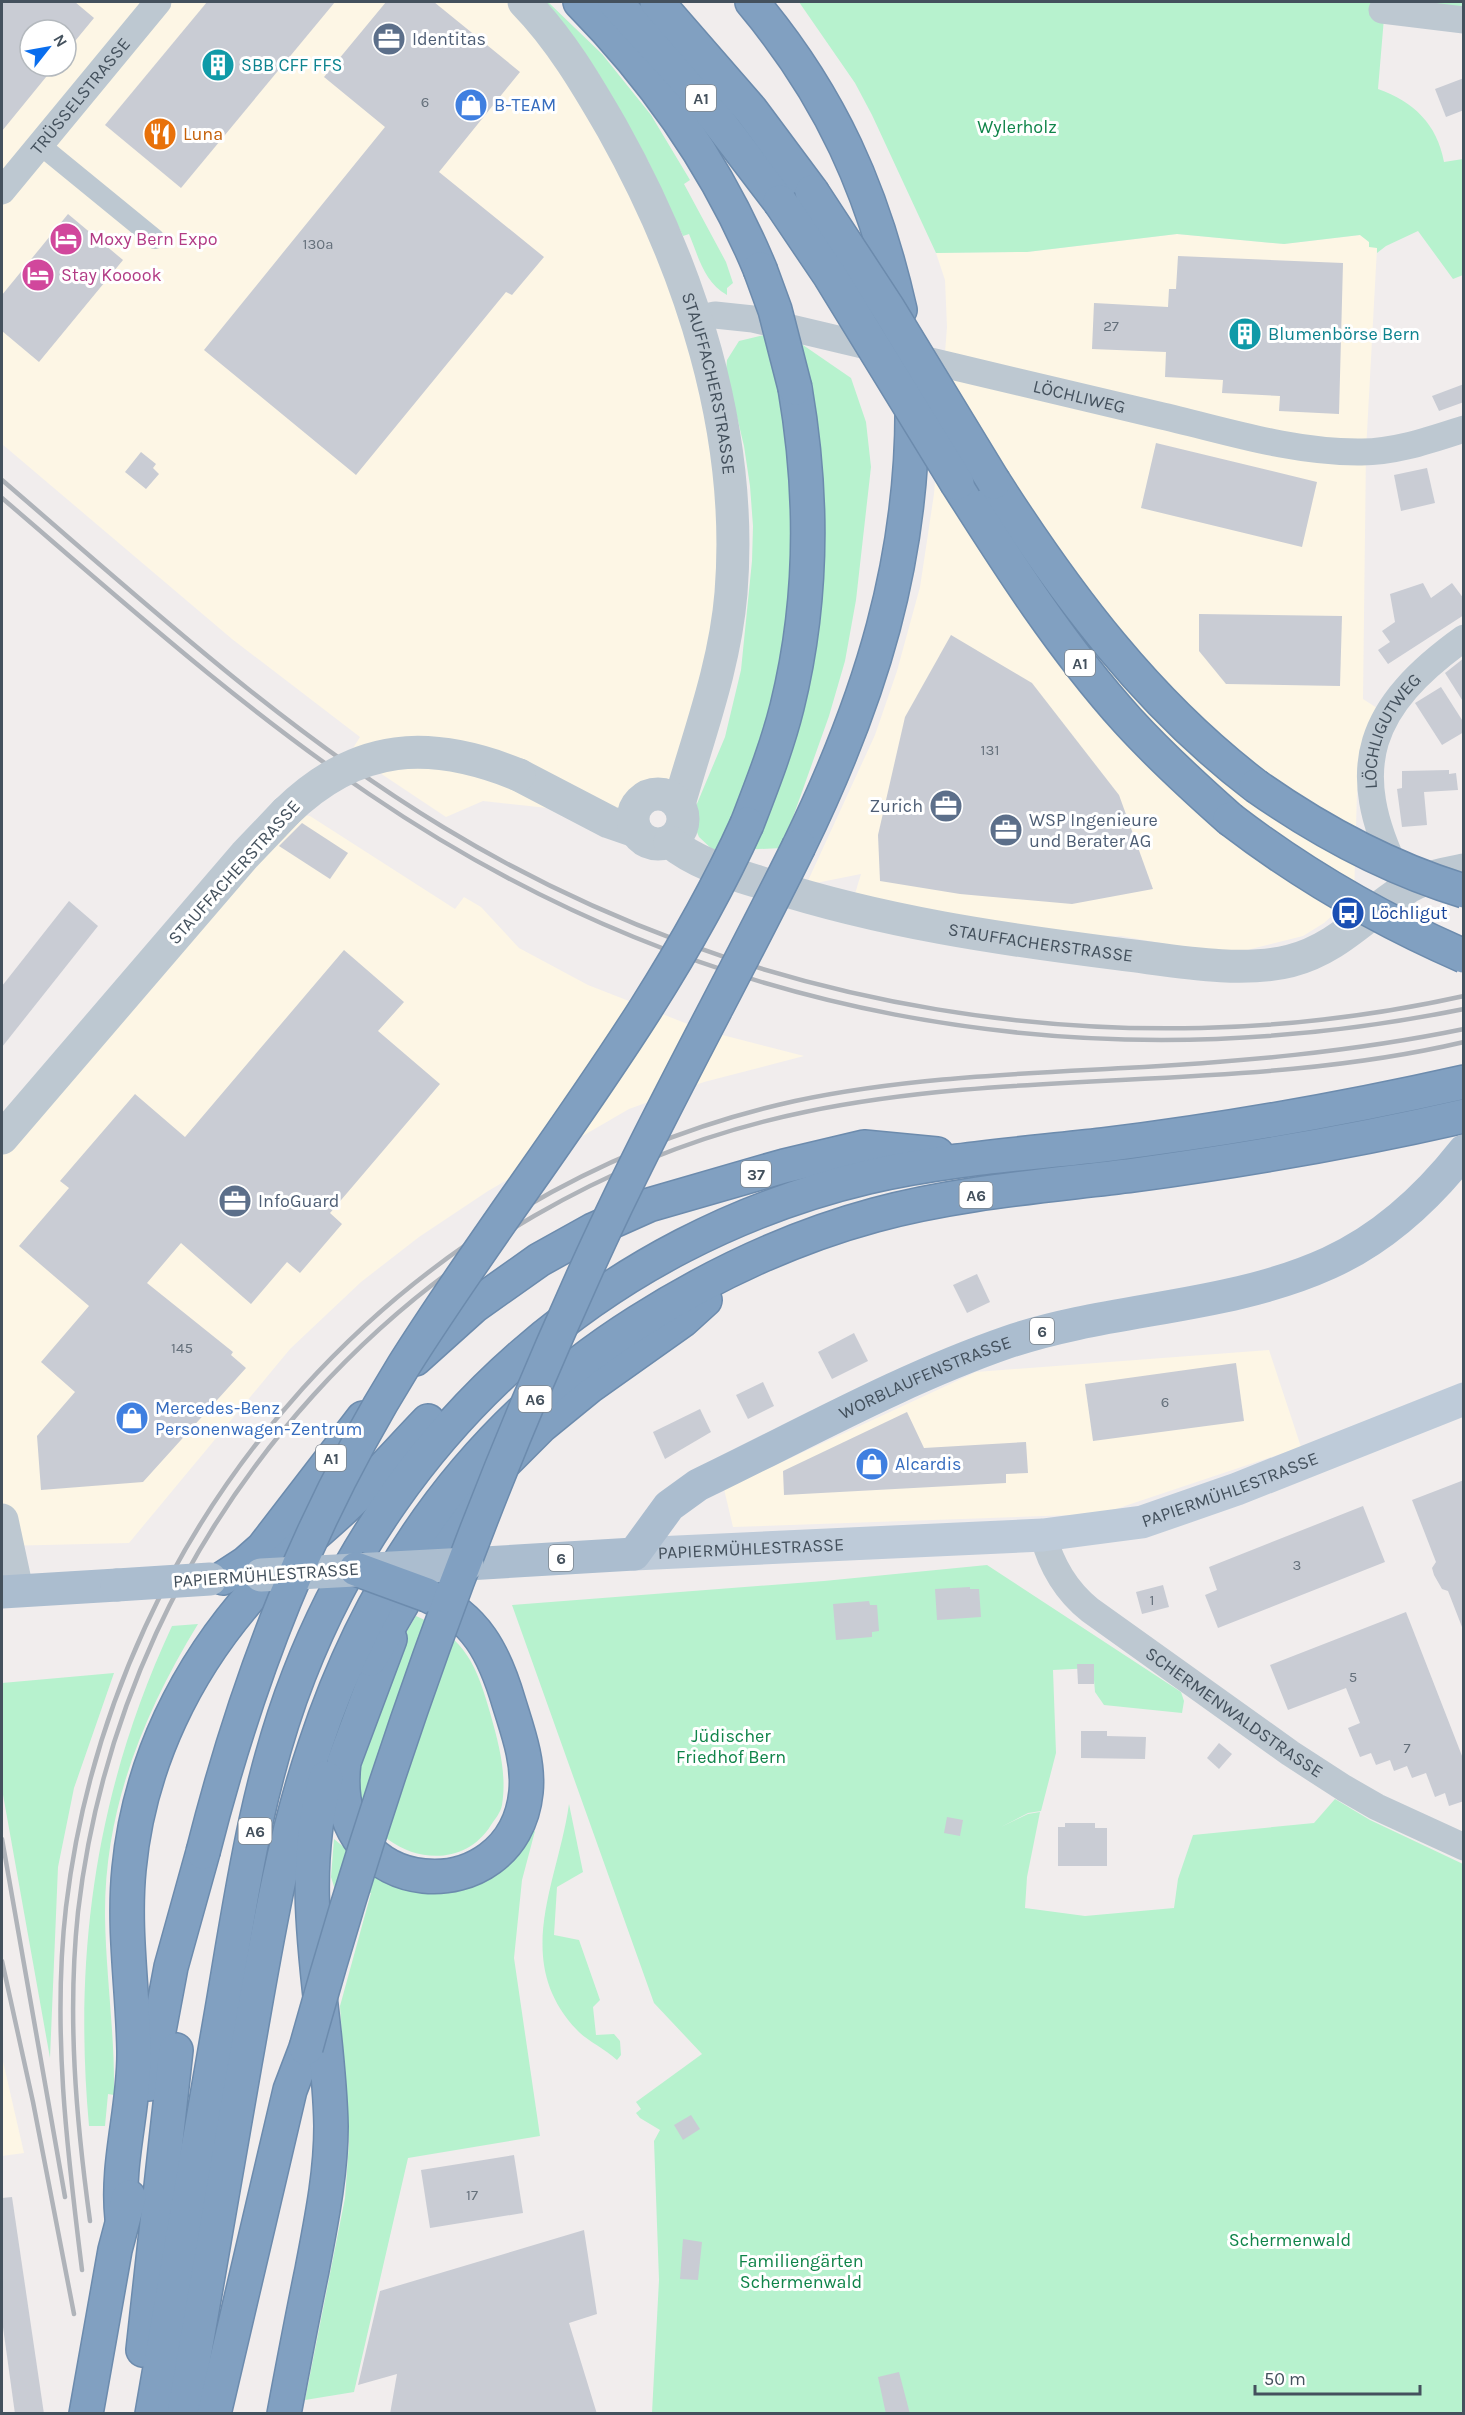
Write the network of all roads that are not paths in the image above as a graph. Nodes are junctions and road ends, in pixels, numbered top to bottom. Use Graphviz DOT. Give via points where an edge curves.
graph roads {
  1 [pos="158,2"];
  2 [pos="524,2"];
  3 [pos="580,2"];
  4 [pos="615,2"];
  5 [pos="657,2"];
  6 [pos="752,2"];
  7 [pos="1382,10"];
  8 [pos="1464,20"];
  9 [pos="39,145"];
  10 [pos="2,191"];
  11 [pos="155,239"];
  12 [pos="696,319"];
  13 [pos="1464,429"];
  14 [pos="1464,638"];
  15 [pos="679,804"];
  16 [pos="635,831"];
  17 [pos="670,842"];
  18 [pos="1464,870"];
  19 [pos="1406,888"];
  20 [pos="1464,891"];
  21 [pos="1464,956"];
  22 [pos="1464,1082"];
  23 [pos="1464,1116"];
  24 [pos="2,1138"];
  25 [pos="1464,1151"];
  26 [pos="986,1158"];
  27 [pos="649,1205"];
  28 [pos="748,1260"];
  29 [pos="549,1332"];
  30 [pos="1464,1399"];
  31 [pos="2,1520"];
  32 [pos="1042,1535"];
  33 [pos="634,1554"];
  34 [pos="356,1569"];
  35 [pos="216,1578"];
  36 [pos="5,1592"];
  37 [pos="398,1614"];
  38 [pos="1464,1847"];
  39 [pos="202,1860"];
  40 [pos="306,2048"];
  41 [pos="122,2218"];
  42 [pos="86,2414"];
  43 [pos="140,2414"];
  44 [pos="152,2414"];
  45 [pos="184,2414"];
  46 [pos="214,2414"];
  47 [pos="237,2414"];
  48 [pos="284,2414"];
  1 -- 9 [label="street, TRÜSSELSTRASSE"];
  2 -- 12 [label="street, STAUFFACHERSTRASSE" via="576,67 631,163 672,249"];
  3 -- 39 [label="highway, bridge" via="630,56 695,143 723,189 775,310 795,388 807,474 806,593 799,651 787,707 747,824 670,972 436,1316 345,1468 296,1569 258,1663 230,1750"];
  4 -- 21 [label="highway, A1, bridge" via="702,99 780,201 1020,580 1090,676 1170,765 1230,819 1356,905"];
  5 -- 20 [label="highway, A1, bridge" via="751,110 813,192 994,482 1053,571 1117,654 1196,737 1288,808 1367,853"];
  6 -- 40 [label="highway, bridge" via="812,82 841,134 878,223 900,310 912,395 912,431 906,525 896,582 882,640 844,748 800,846 632,1173 511,1442 407,1716 350,1889"];
  7 -- 8 [label="street"];
  9 -- 10 [label="street, TRÜSSELSTRASSE"];
  9 -- 11 [label="street"];
  12 -- 13 [label="street, LÖCHLIWEG" via="715,315 753,319 1300,448 1384,450"];
  12 -- 15 [label="street, STAUFFACHERSTRASSE" via="726,453 733,565 722,657"];
  14 -- 19 [label="street, LÖCHLIGUTWEG" via="1409,688 1379,727 1374,741 1370,777 1376,825"];
  15 -- 16 [label="street" via="661,794 646,796 634,809"];
  15 -- 17 [label="street, STAUFFACHERSTRASSE" via="683,825"];
  16 -- 17 [label="street, STAUFFACHERSTRASSE" via="651,843"];
  16 -- 24 [label="street, STAUFFACHERSTRASSE, bridge" via="609,822 519,775 446,753 398,752 338,771 286,812 245,855"];
  17 -- 19 [label="street, STAUFFACHERSTRASSE" via="690,857 746,878 878,916 1042,944 1239,965 1278,963 1315,952 1348,934"];
  18 -- 19 [label="street"];
  22 -- 26 [label="highway, A6" via="1275,1120"];
  23 -- 28 [label="highway, A6" via="1256,1157 935,1202 822,1231"];
  25 -- 33 [label="main road, WORBLAUFENSTRASSE / 6" via="1405,1216 1330,1263 1246,1290 1063,1326 960,1359 688,1491 664,1511"];
  26 -- 27 [label="highway, 37" via="864,1147"];
  26 -- 29 [label="highway, A6" via="868,1177 752,1214 645,1267 602,1292"];
  27 -- 35 [label="highway, A1" via="539,1260 438,1336 365,1416 263,1548 246,1563"];
  28 -- 37 [label="highway" via="683,1320 590,1386 517,1450 447,1534"];
  28 -- 45 [label="highway, A6" via="622,1332 526,1406 449,1490 385,1588 359,1636 315,1746 284,1857"];
  29 -- 41 [label="highway" via="486,1362 376,1477 257,1589 214,1640 175,1706 148,1775 129,1872 127,1934 135,2066 119,2190"];
  29 -- 44 [label="highway, A6" via="464,1411 386,1508 337,1590 298,1676 276,1744 251,1849"];
  30 -- 32 [label="main road, PAPIERMÜHLESTRASSE" via="1180,1510 1142,1522"];
  31 -- 36 [label="street"];
  32 -- 33 [label="main road, PAPIERMÜHLESTRASSE"];
  32 -- 38 [label="street, SCHERMENWALDSTRASSE" via="1052,1564 1090,1610 1344,1788"];
  33 -- 34 [label="main road, PAPIERMÜHLESTRASSE / 6, bridge"];
  34 -- 35 [label="main road, PAPIERMÜHLESTRASSE / 6, bridge"];
  34 -- 37 [label="highway, bridge" via="427,1595 464,1617 483,1639 508,1700 526,1767 522,1814 511,1836 495,1854 473,1869 448,1877 419,1876 374,1857 354,1832 344,1807 344,1762"];
  35 -- 36 [label="main road, PAPIERMÜHLESTRASSE / 6, bridge"];
  37 -- 48 [label="highway" via="373,1651 353,1699 332,1757 317,1822 310,1893 330,2160 326,2201"];
  39 -- 41 [label="highway" via="171,1967 133,2184"];
  39 -- 43 [label="highway" via="171,2080 146,2313"];
  40 -- 46 [label="highway" via="290,2090"];
  40 -- 47 [label="highway" via="301,2093 255,2298"];
  41 -- 42 [label="highway"];
}
